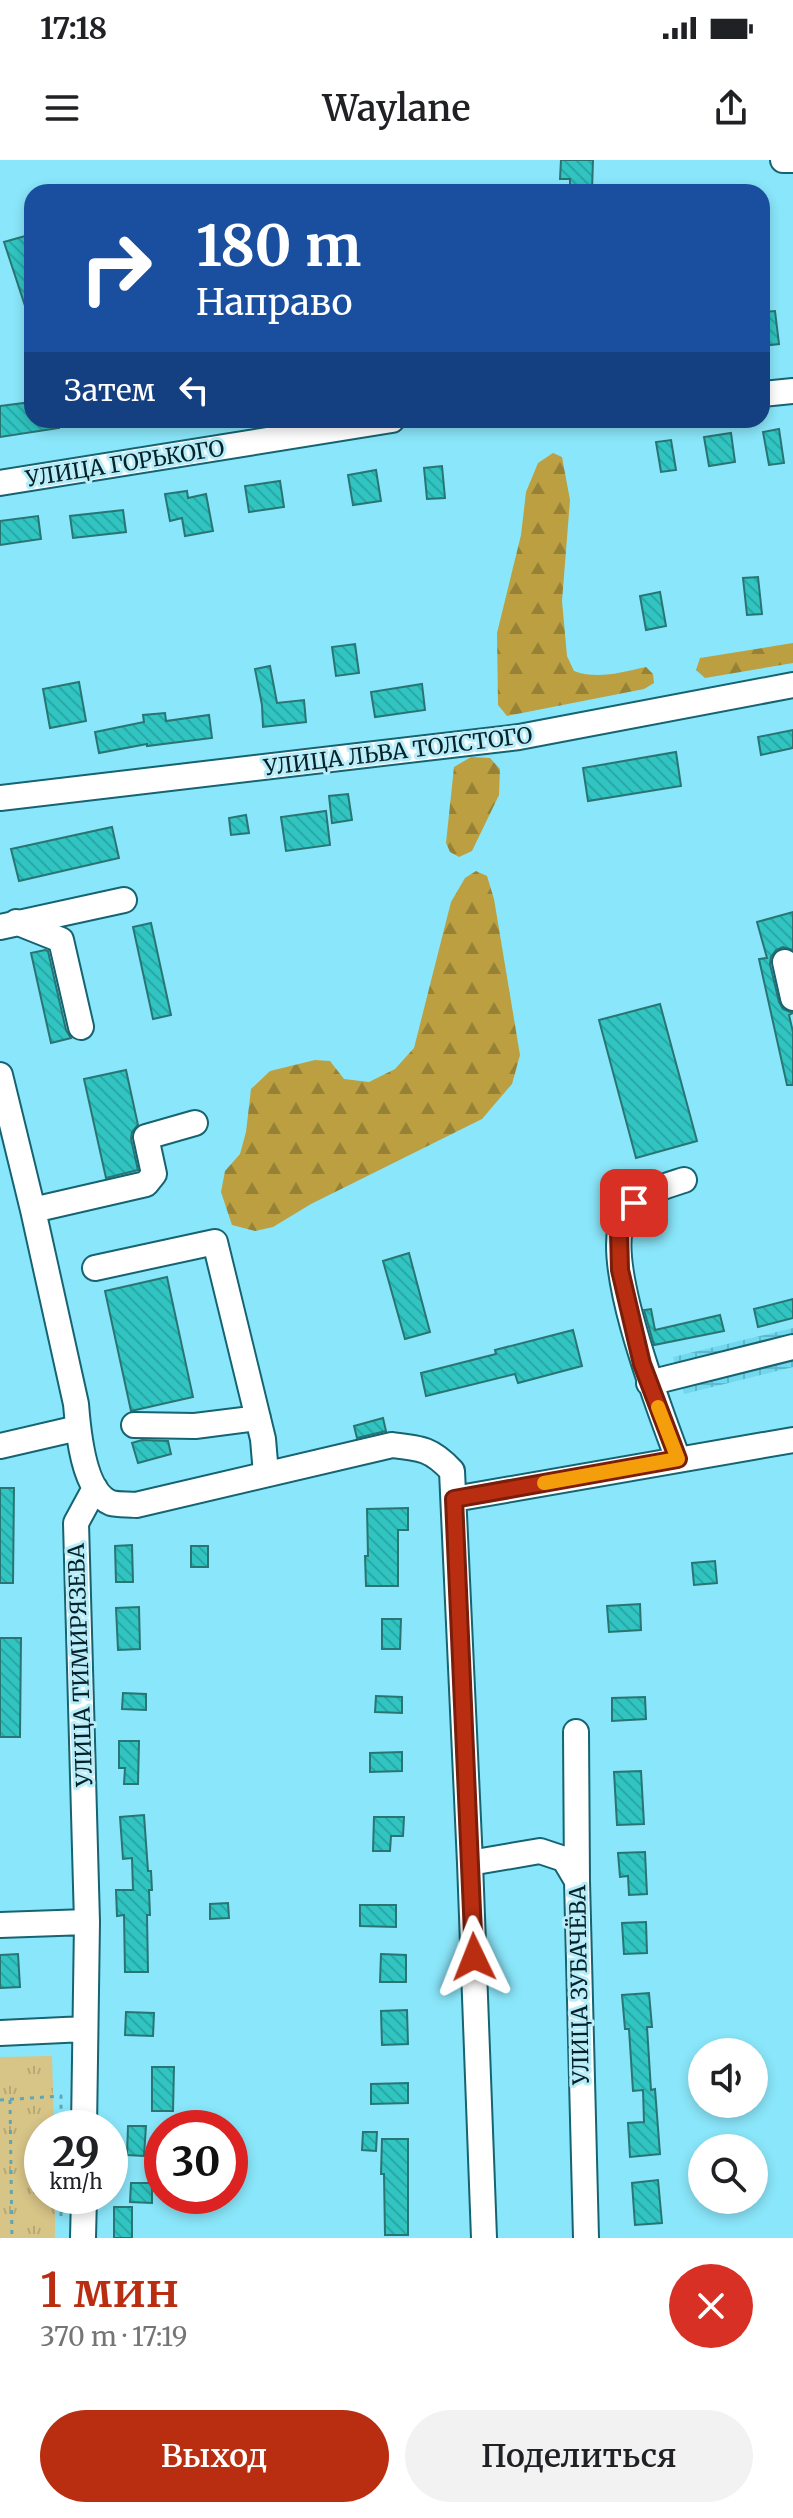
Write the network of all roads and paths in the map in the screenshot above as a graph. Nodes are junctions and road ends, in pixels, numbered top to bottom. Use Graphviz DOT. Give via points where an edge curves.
graph roads {
  1 [pos="783,160"];
  2 [pos="793,160"];
  3 [pos="793,391"];
  4 [pos="770,393"];
  5 [pos="342,428"];
  6 [pos="0,483"];
  7 [pos="793,685"];
  8 [pos="0,798"];
  9 [pos="124,900"];
  10 [pos="8,925"];
  11 [pos="785,962"];
  12 [pos="793,998"];
  13 [pos="81,1027"];
  14 [pos="0,1075"];
  15 [pos="195,1123"];
  16 [pos="10,1157"];
  17 [pos="684,1180"];
  18 [pos="33,1210"];
  19 [pos="95,1268"];
  20 [pos="793,1347"];
  21 [pos="649,1383"];
  22 [pos="258,1418"];
  23 [pos="134,1425"];
  24 [pos="78,1428"];
  25 [pos="793,1440"];
  26 [pos="0,1446"];
  27 [pos="678,1459"];
  28 [pos="266,1474"];
  29 [pos="95,1488"];
  30 [pos="454,1499"];
  31 [pos="576,1732"];
  32 [pos="470,1863"];
  33 [pos="577,1881"];
  34 [pos="87,1922"];
  35 [pos="0,1925"];
  36 [pos="85,2029"];
  37 [pos="0,2033"];
  38 [pos="0,2100"];
  39 [pos="10,2100"];
  40 [pos="61,2110"];
  41 [pos="84,2110"];
  42 [pos="84,2214"];
  43 [pos="12,2238"];
  44 [pos="83,2238"];
  45 [pos="484,2238"];
  46 [pos="586,2238"];
  1 -- 2 [label="street"];
  3 -- 4 [label="street"];
  5 -- 6 [label="street, УЛИЦА ГОРЬКОГО"];
  7 -- 8 [label="street, УЛИЦА ЛЬВА ТОЛСТОГО" via="519,737"];
  9 -- 10 [label="street"];
  10 -- 13 [label="street" via="61,940"];
  11 -- 12 [label="street"];
  14 -- 16 [label="street"];
  15 -- 18 [label="street" via="146,1137 154,1174 146,1184"];
  16 -- 18 [label="street"];
  17 -- 21 [label="street" via="648,1192 634,1203 619,1231 620,1270"];
  18 -- 24 [label="street"];
  19 -- 22 [label="street" via="215,1242"];
  20 -- 21 [label="street"];
  21 -- 27 [label="street"];
  22 -- 23 [label="street" via="195,1426"];
  22 -- 28 [label="street"];
  24 -- 26 [label="street"];
  24 -- 29 [label="street"];
  25 -- 27 [label="street"];
  27 -- 30 [label="street"];
  28 -- 29 [label="street" via="136,1505 110,1503"];
  28 -- 30 [label="street" via="392,1445 438,1456 452,1471"];
  29 -- 34 [label="street, УЛИЦА ТИМИРЯЗЕВА" via="76,1523"];
  30 -- 32 [label="street"];
  31 -- 33 [label="street, УЛИЦА ЗУБАЧЁВА"];
  32 -- 33 [label="street" via="540,1851 564,1859"];
  32 -- 45 [label="street"];
  33 -- 46 [label="street, УЛИЦА ЗУБАЧЁВА"];
  34 -- 35 [label="street"];
  34 -- 36 [label="street, УЛИЦА ТИМИРЯЗЕВА"];
  36 -- 37 [label="street"];
  36 -- 41 [label="street, УЛИЦА ТИМИРЯЗЕВА"];
  38 -- 39 [label="path"];
  39 -- 40 [label="path" via="61,2096"];
  39 -- 43 [label="path"];
  42 -- 44 [label="street"];
}
